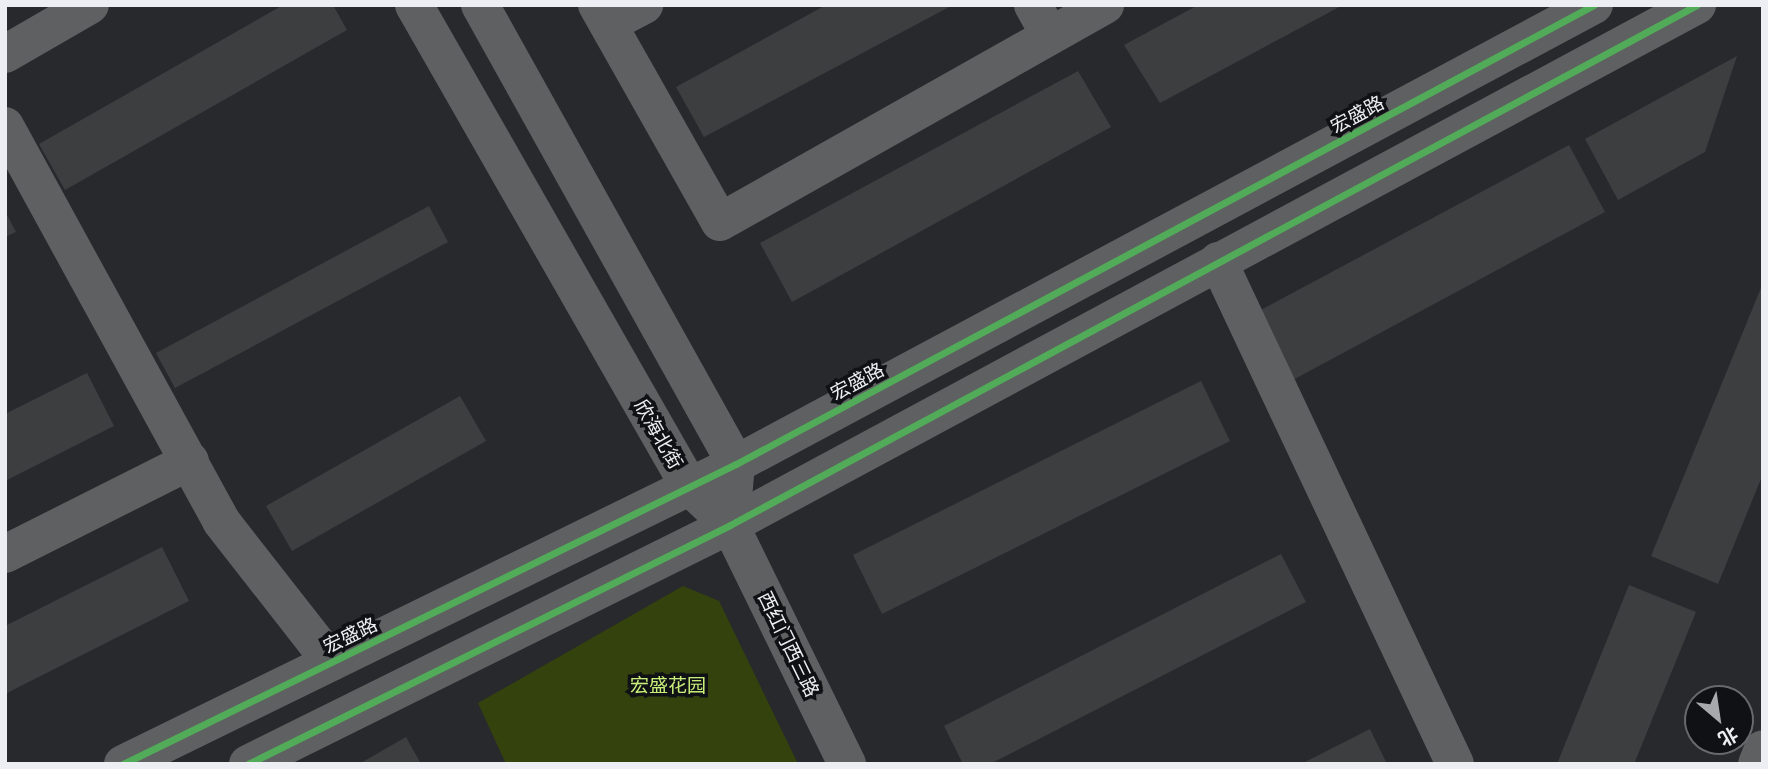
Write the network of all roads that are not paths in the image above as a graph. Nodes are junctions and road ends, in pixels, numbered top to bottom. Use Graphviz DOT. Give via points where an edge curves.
graph roads {
  1 [pos="90,5"];
  2 [pos="414,5"];
  3 [pos="480,5"];
  4 [pos="644,5"];
  5 [pos="1105,5"];
  6 [pos="1697,5"];
  7 [pos="1590,6"];
  8 [pos="603,15"];
  9 [pos="1042,21"];
  10 [pos="5,54"];
  11 [pos="5,127"];
  12 [pos="1218,261"];
  13 [pos="190,461"];
  14 [pos="736,464"];
  15 [pos="689,486"];
  16 [pos="730,525"];
  17 [pos="5,554"];
  18 [pos="331,662"];
  19 [pos="1763,749"];
  20 [pos="123,764"];
  21 [pos="248,764"];
  22 [pos="847,764"];
  23 [pos="1455,764"];
  24 [pos="1757,764"];
  1 -- 10 [label="street"];
  2 -- 15 [label="street, 欣海北街"];
  3 -- 14 [label="street"];
  4 -- 8 [label="street"];
  5 -- 9 [label="street"];
  6 -- 12 [label="street"];
  7 -- 14 [label="street, 宏盛路"];
  8 -- 9 [label="street" via="720,222"];
  11 -- 13 [label="street"];
  12 -- 16 [label="street"];
  12 -- 23 [label="street"];
  13 -- 17 [label="street"];
  13 -- 18 [label="street" via="221,521"];
  14 -- 15 [label="street, 宏盛路"];
  14 -- 16 [label="street"];
  15 -- 16 [label="street, 欣海北街"];
  15 -- 18 [label="street, 宏盛路"];
  16 -- 21 [label="street"];
  16 -- 22 [label="street, 西红门西三路"];
  18 -- 20 [label="street, 宏盛路"];
  19 -- 24 [label="street"];
}
